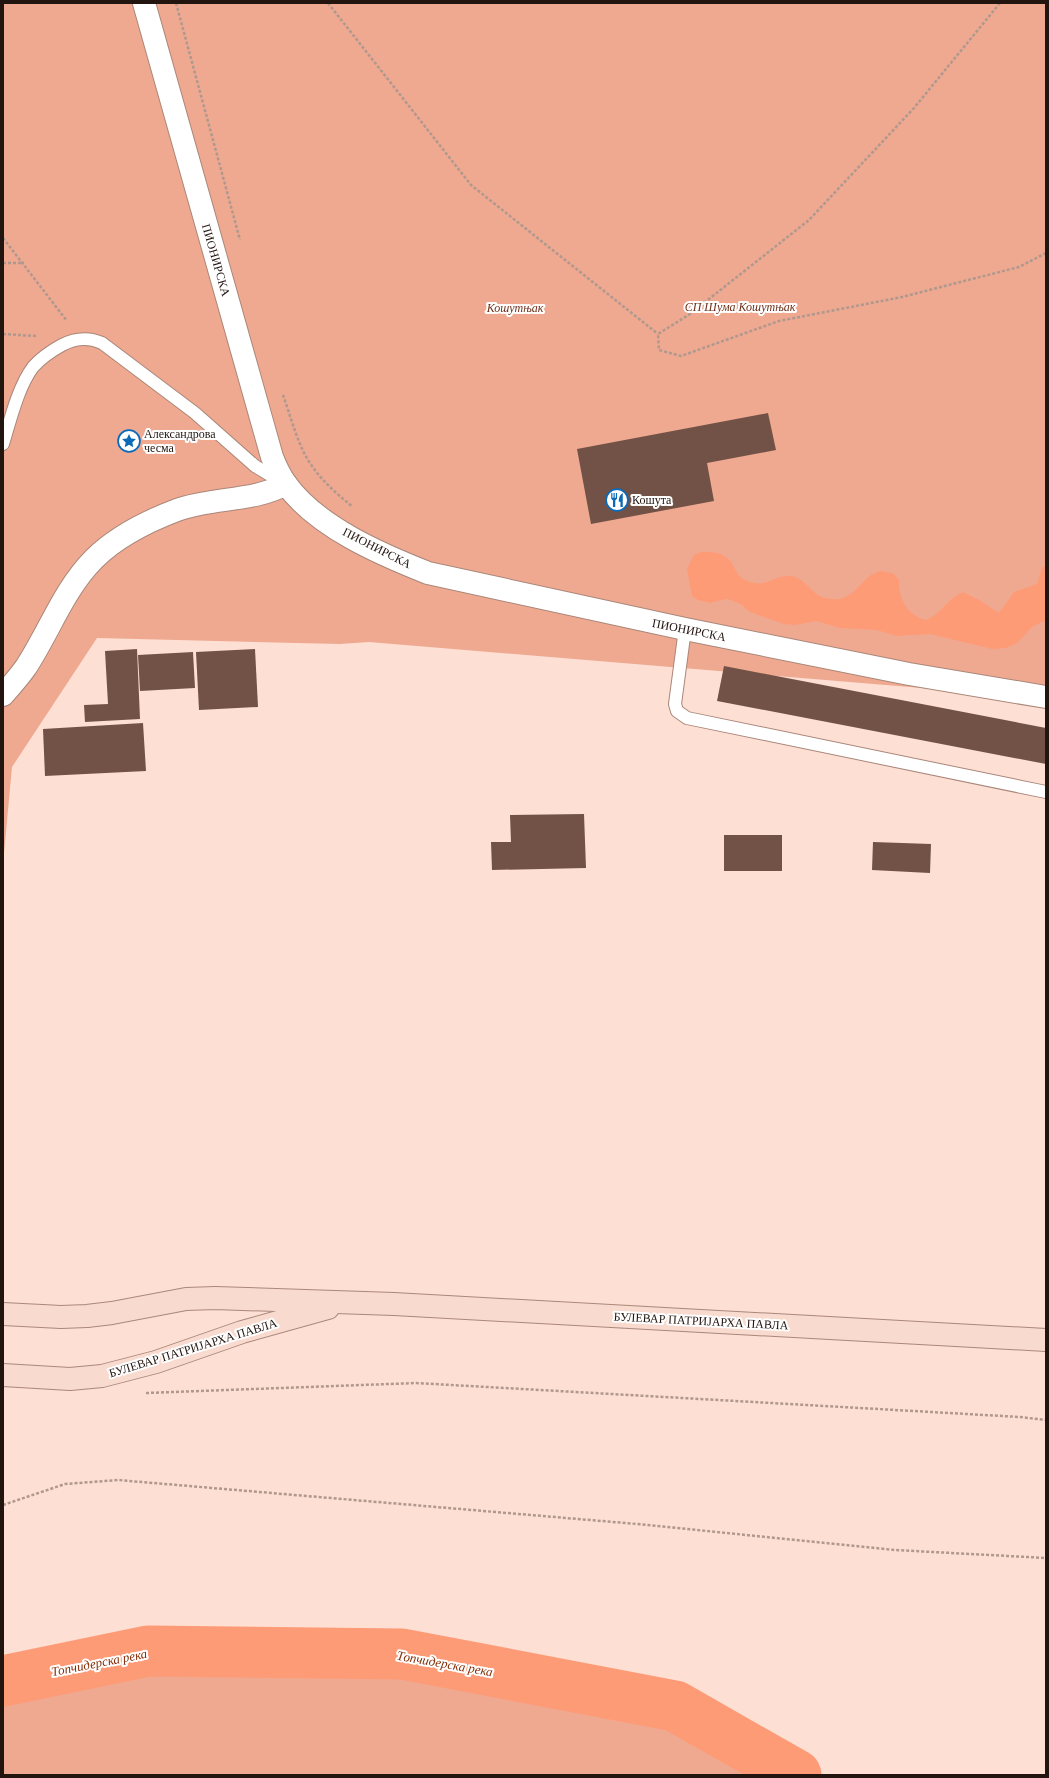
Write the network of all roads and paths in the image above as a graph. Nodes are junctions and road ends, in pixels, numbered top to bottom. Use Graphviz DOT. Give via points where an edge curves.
graph roads {
  1 [pos="144,3"];
  2 [pos="176,3"];
  3 [pos="328,3"];
  4 [pos="1000,3"];
  5 [pos="3,238"];
  6 [pos="240,242"];
  7 [pos="1046,252"];
  8 [pos="3,263"];
  9 [pos="24,263"];
  10 [pos="658,334"];
  11 [pos="82,338"];
  12 [pos="283,393"];
  13 [pos="3,444"];
  14 [pos="286,484"];
  15 [pos="359,511"];
  16 [pos="685,629"];
  17 [pos="3,696"];
  18 [pos="1046,697"];
  19 [pos="1046,792"];
  20 [pos="357,1302"];
  21 [pos="3,1314"];
  22 [pos="1046,1340"];
  23 [pos="3,1375"];
  24 [pos="141,1393"];
  25 [pos="1046,1420"];
  26 [pos="3,1505"];
  27 [pos="1046,1558"];
  1 -- 14 [label="street, ПИОНИРСКА" via="262,425 272,457"];
  2 -- 6 [label="path"];
  3 -- 10 [label="path" via="471,185"];
  4 -- 10 [label="path" via="914,108 809,220 690,314"];
  5 -- 9 [label="path"];
  7 -- 10 [label="path" via="1019,267 902,297 779,321 680,356 659,350"];
  8 -- 9 [label="path"];
  9 -- 11 [label="path"];
  11 -- 13 [label="lane" via="47,353 33,367 15,407"];
  11 -- 14 [label="lane" via="102,343 195,414 255,466"];
  12 -- 15 [label="path" via="295,430 311,466 333,490"];
  14 -- 16 [label="street, ПИОНИРСКА" via="306,506 341,530 393,559 428,573"];
  14 -- 17 [label="street" via="263,494 210,501 178,510 135,530 105,549 70,590 25,668"];
  16 -- 18 [label="street, ПИОНИРСКА" via="909,674"];
  16 -- 19 [label="lane" via="675,692 677,711 681,716"];
  20 -- 21 [label="main road, БУЛЕВАР ПАТРИЈАРХА ПАВЛА" via="208,1298 186,1299 87,1316"];
  20 -- 22 [label="main road, БУЛЕВАР ПАТРИЈАРХА ПАВЛА"];
  20 -- 23 [label="main road, БУЛЕВАР ПАТРИЈАРХА ПАВЛА" via="275,1323 156,1362 102,1376 70,1379"];
  24 -- 25 [label="path" via="416,1383"];
  26 -- 27 [label="path" via="65,1484 118,1480 637,1524 895,1550"];
}
